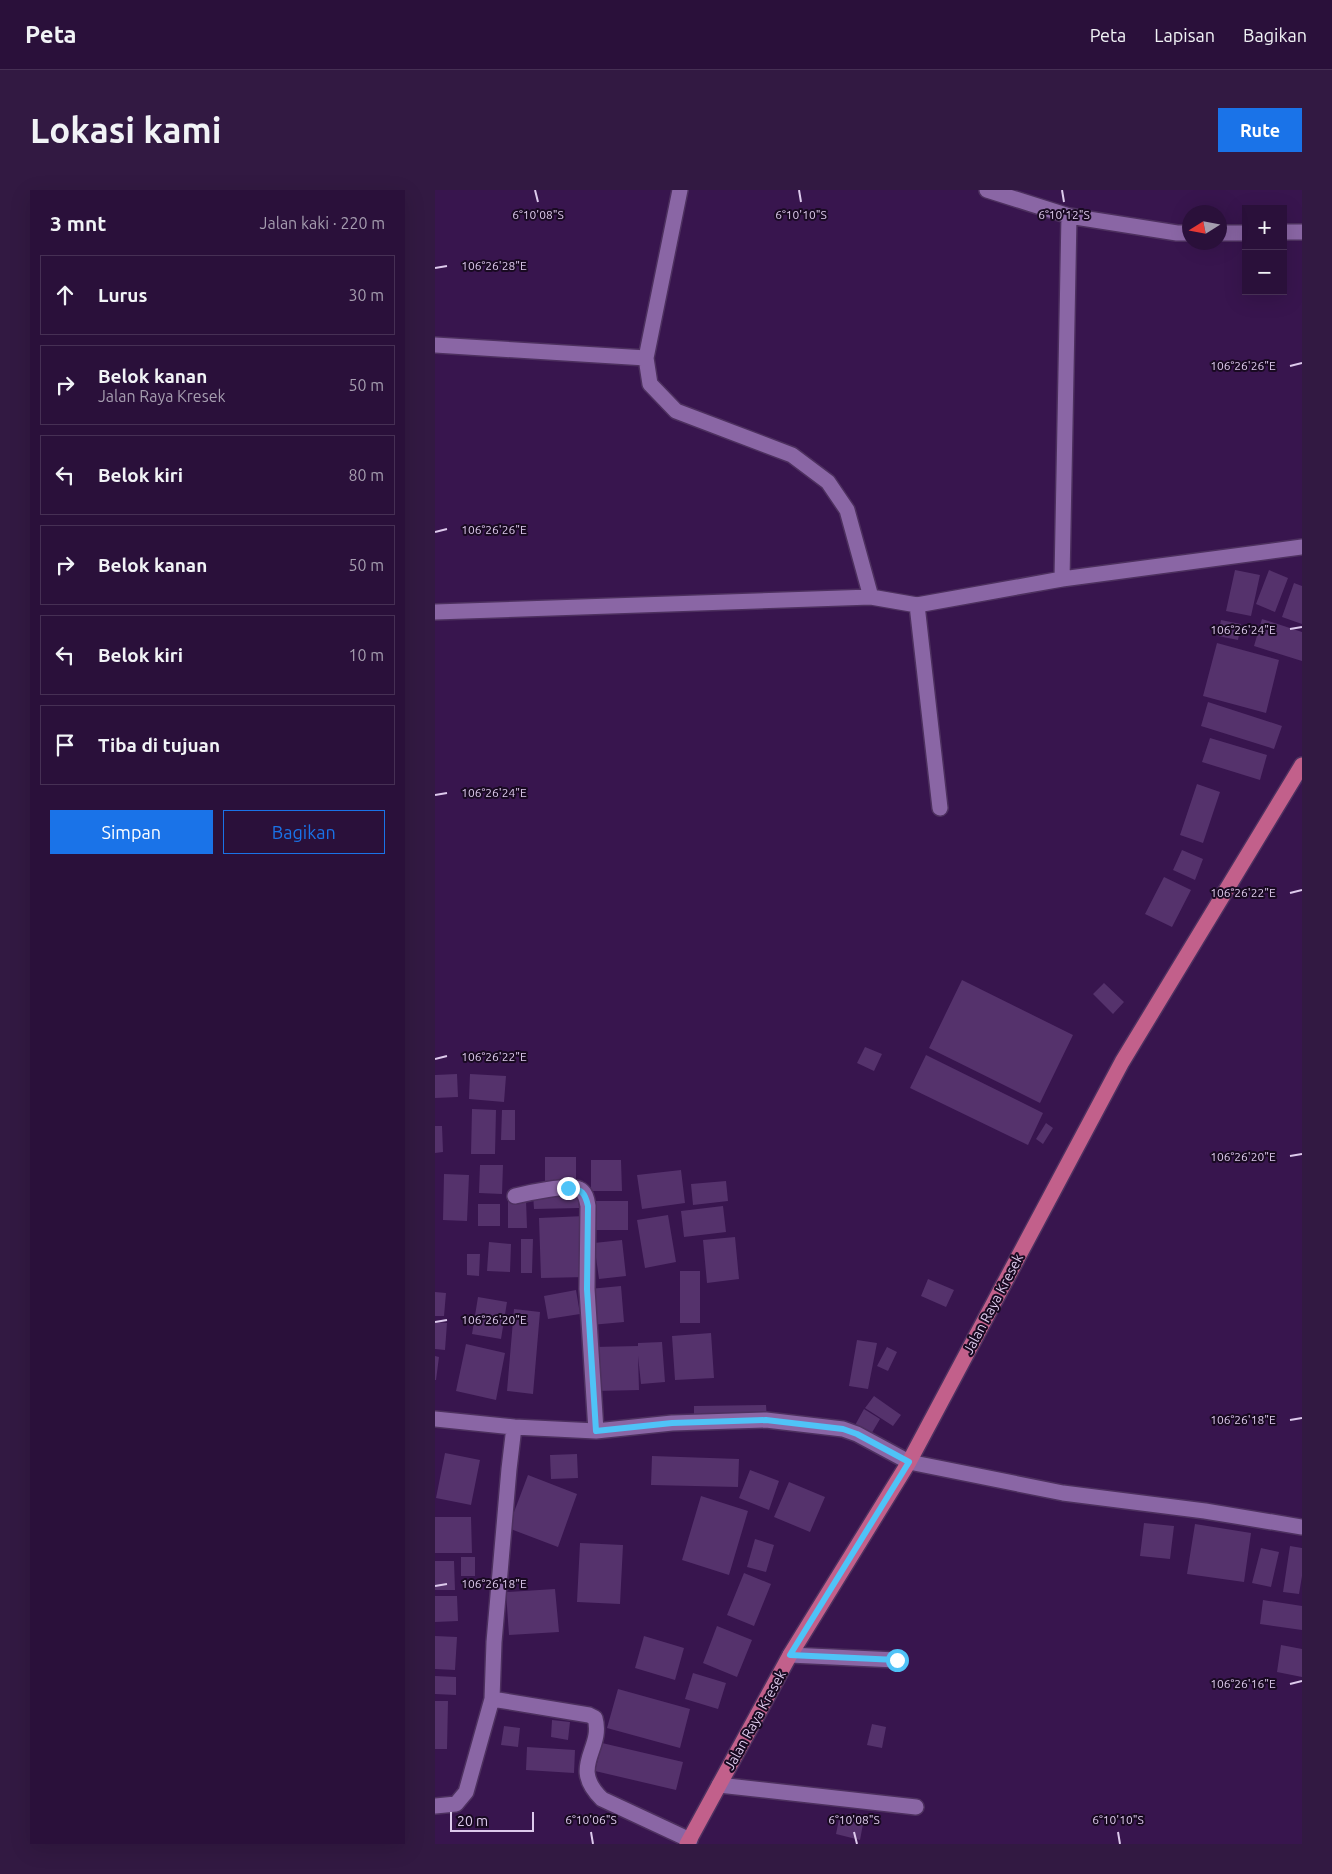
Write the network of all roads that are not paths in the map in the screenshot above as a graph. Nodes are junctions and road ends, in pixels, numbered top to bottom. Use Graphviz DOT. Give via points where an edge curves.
graph roads {
  1 [pos="680,190"];
  2 [pos="987,190"];
  3 [pos="1069,216"];
  4 [pos="1287,232"];
  5 [pos="1302,232"];
  6 [pos="1227,233"];
  7 [pos="1242,233"];
  8 [pos="1182,234"];
  9 [pos="435,345"];
  10 [pos="646,358"];
  11 [pos="1302,548"];
  12 [pos="1062,579"];
  13 [pos="871,597"];
  14 [pos="917,605"];
  15 [pos="435,612"];
  16 [pos="1302,765"];
  17 [pos="940,808"];
  18 [pos="515,1196"];
  19 [pos="435,1419"];
  20 [pos="515,1427"];
  21 [pos="596,1431"];
  22 [pos="909,1462"];
  23 [pos="1302,1527"];
  24 [pos="790,1655"];
  25 [pos="897,1660"];
  26 [pos="492,1699"];
  27 [pos="719,1785"];
  28 [pos="435,1806"];
  29 [pos="916,1807"];
  30 [pos="688,1842"];
  1 -- 10 [label="street"];
  2 -- 3 [label="street"];
  3 -- 8 [label="street"];
  3 -- 12 [label="street"];
  4 -- 5 [label="street"];
  6 -- 7 [label="street"];
  9 -- 10 [label="street"];
  10 -- 13 [label="street" via="650,384 677,411 792,455 828,482 847,510"];
  11 -- 12 [label="street"];
  12 -- 14 [label="street"];
  13 -- 14 [label="street"];
  13 -- 15 [label="street"];
  14 -- 17 [label="street"];
  16 -- 22 [label="main road, Jalan Raya Kresek" via="1121,1062"];
  18 -- 21 [label="street" via="531,1191 568,1188 579,1189 585,1194"];
  19 -- 20 [label="street"];
  20 -- 21 [label="street"];
  20 -- 26 [label="street" via="494,1642"];
  21 -- 22 [label="street" via="672,1423 766,1420 843,1429"];
  22 -- 23 [label="street" via="1063,1493"];
  22 -- 24 [label="main road, Jalan Raya Kresek"];
  24 -- 25 [label="street"];
  24 -- 27 [label="main road, Jalan Raya Kresek"];
  26 -- 28 [label="street" via="466,1792 456,1804"];
  26 -- 30 [label="street" via="595,1718 596,1731 586,1772 593,1790 602,1799"];
  27 -- 29 [label="street"];
  27 -- 30 [label="main road, Jalan Raya Kresek"];
}
